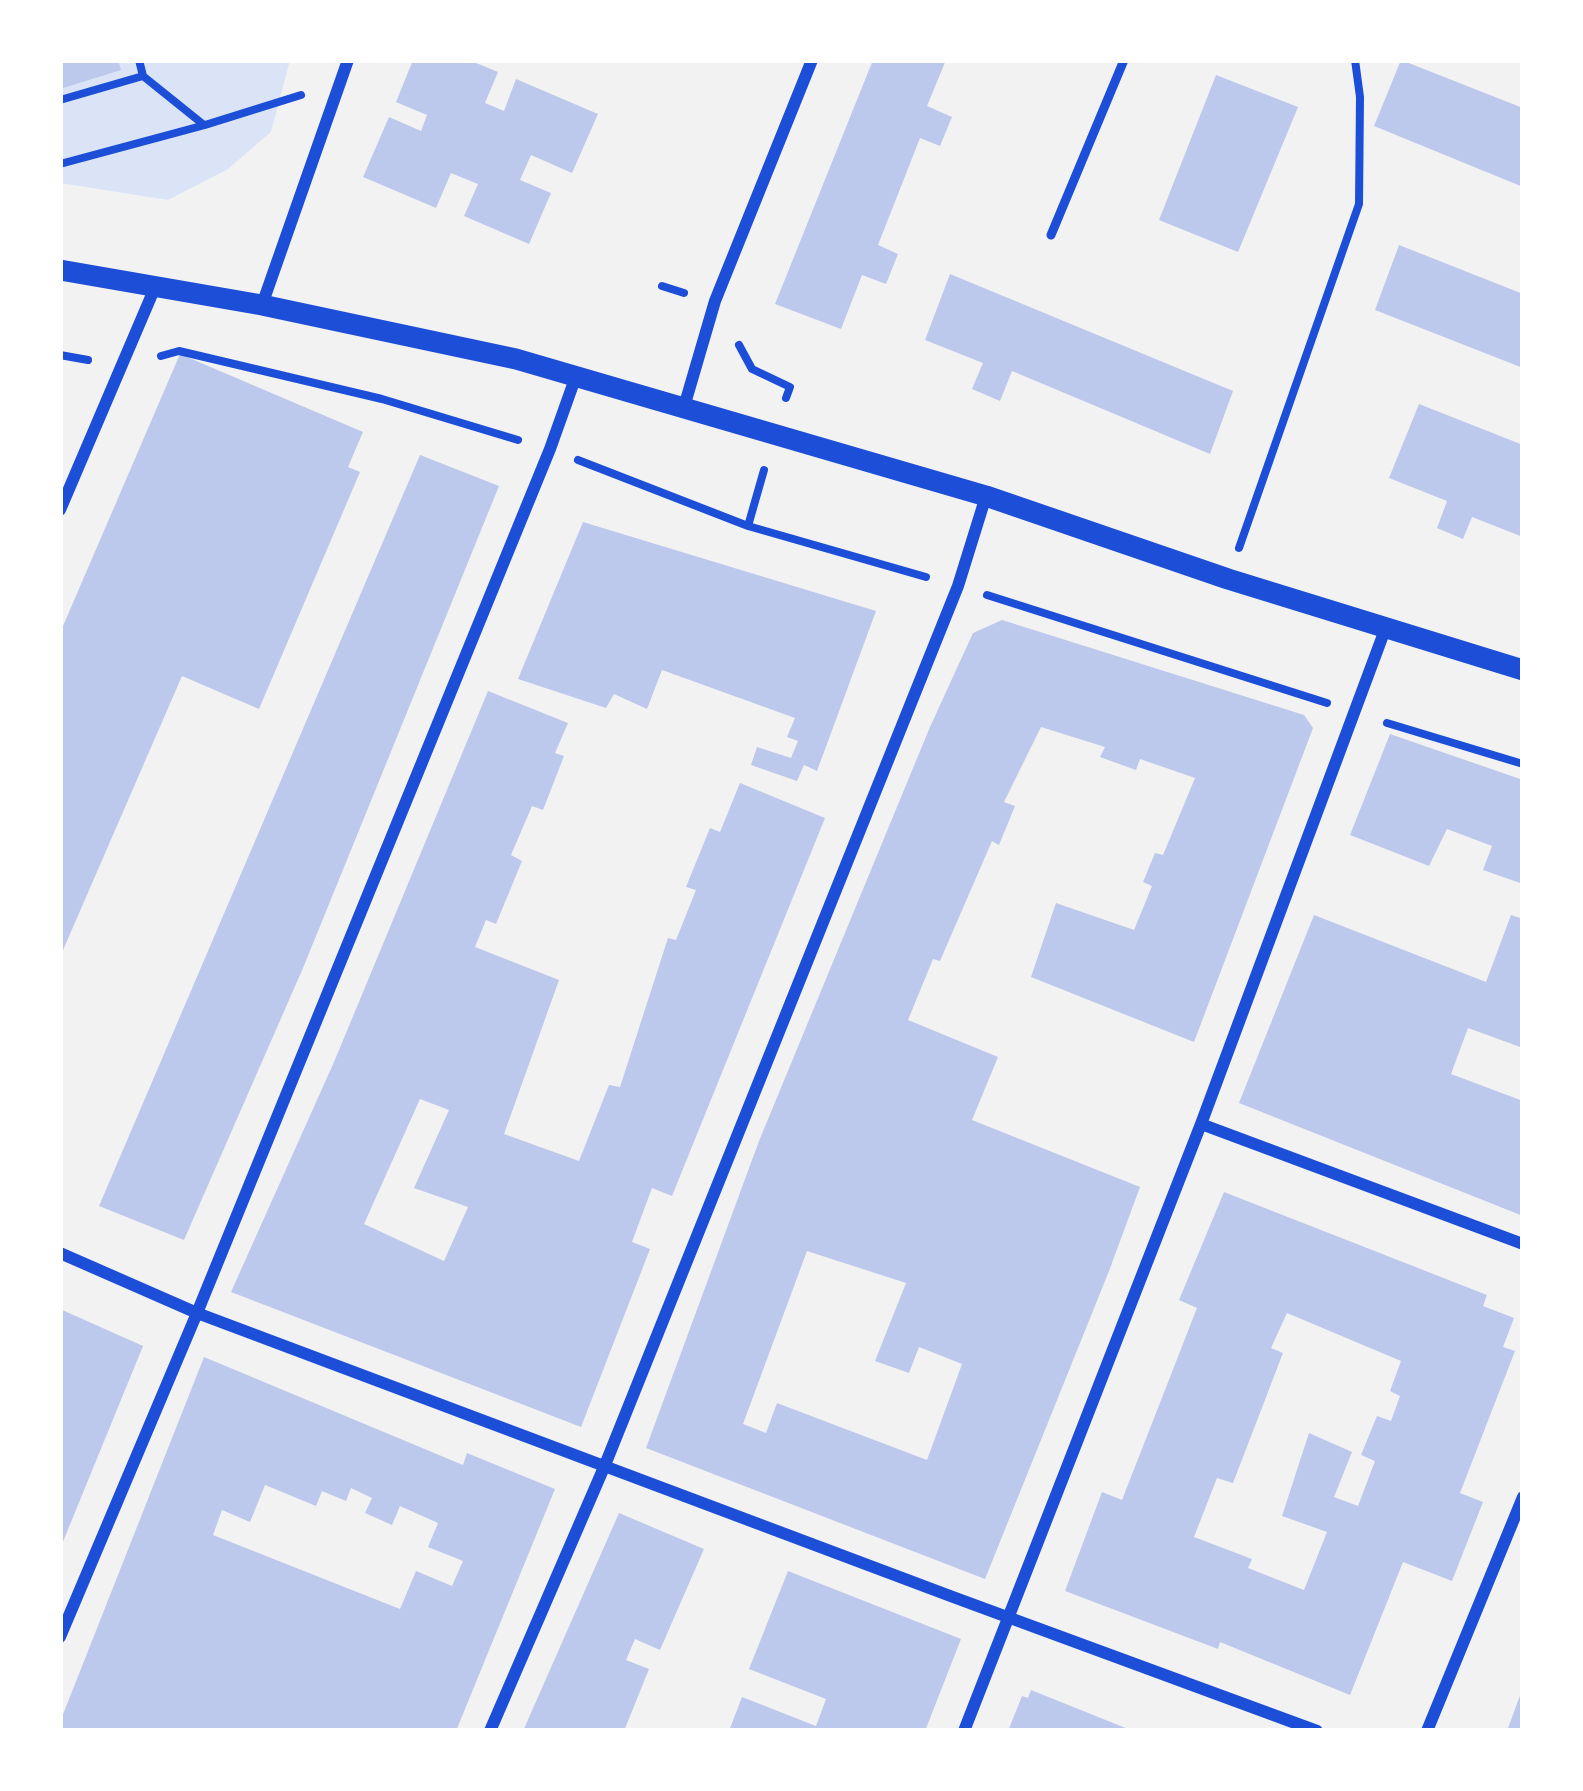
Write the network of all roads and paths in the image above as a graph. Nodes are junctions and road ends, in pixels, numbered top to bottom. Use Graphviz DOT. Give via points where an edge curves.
graph roads {
  1 [pos="139,60"];
  2 [pos="348,60"];
  3 [pos="812,60"];
  4 [pos="1124,60"];
  5 [pos="1355,60"];
  6 [pos="143,76"];
  7 [pos="60,100"];
  8 [pos="267,106"];
  9 [pos="205,125"];
  10 [pos="60,164"];
  11 [pos="1051,235"];
  12 [pos="60,270"];
  13 [pos="156,285"];
  14 [pos="662,286"];
  15 [pos="715,302"];
  16 [pos="262,305"];
  17 [pos="60,355"];
  18 [pos="121,367"];
  19 [pos="576,376"];
  20 [pos="683,407"];
  21 [pos="774,436"];
  22 [pos="550,449"];
  23 [pos="986,496"];
  24 [pos="60,511"];
  25 [pos="748,526"];
  26 [pos="1228,580"];
  27 [pos="958,586"];
  28 [pos="1386,627"];
  29 [pos="1523,670"];
  30 [pos="1355,712"];
  31 [pos="1523,764"];
  32 [pos="1201,1124"];
  33 [pos="1523,1244"];
  34 [pos="60,1253"];
  35 [pos="197,1313"];
  36 [pos="605,1465"];
  37 [pos="1523,1496"];
  38 [pos="1009,1618"];
  39 [pos="60,1637"];
  40 [pos="490,1731"];
  41 [pos="964,1731"];
  42 [pos="1317,1731"];
  43 [pos="1426,1731"];
  1 -- 6 [label="path"];
  2 -- 16 [label="street"];
  3 -- 15 [label="street"];
  4 -- 11 [label="lane"];
  5 -- 26 [label="path" via="1359,203"];
  6 -- 7 [label="path"];
  6 -- 9 [label="path"];
  8 -- 9 [label="path"];
  9 -- 10 [label="path"];
  12 -- 13 [label="street"];
  13 -- 16 [label="street"];
  13 -- 18 [label="street"];
  14 -- 15 [label="path"];
  15 -- 20 [label="street"];
  15 -- 21 [label="path" via="744,310 737,341 752,369 790,387"];
  16 -- 19 [label="street"];
  17 -- 18 [label="path"];
  18 -- 22 [label="path" via="144,371 179,351 382,398"];
  18 -- 24 [label="street"];
  19 -- 20 [label="street"];
  19 -- 22 [label="street"];
  20 -- 21 [label="street"];
  21 -- 23 [label="street"];
  21 -- 25 [label="path"];
  22 -- 25 [label="path"];
  22 -- 35 [label="street"];
  23 -- 26 [label="street"];
  23 -- 27 [label="street"];
  25 -- 27 [label="path"];
  26 -- 28 [label="street"];
  27 -- 30 [label="path"];
  27 -- 36 [label="street"];
  28 -- 29 [label="street"];
  28 -- 30 [label="street"];
  30 -- 31 [label="path"];
  30 -- 32 [label="street"];
  32 -- 33 [label="street"];
  32 -- 38 [label="street"];
  34 -- 35 [label="street"];
  35 -- 36 [label="street"];
  35 -- 39 [label="street"];
  36 -- 38 [label="street"];
  36 -- 40 [label="street"];
  37 -- 43 [label="street"];
  38 -- 41 [label="street"];
  38 -- 42 [label="street"];
}
